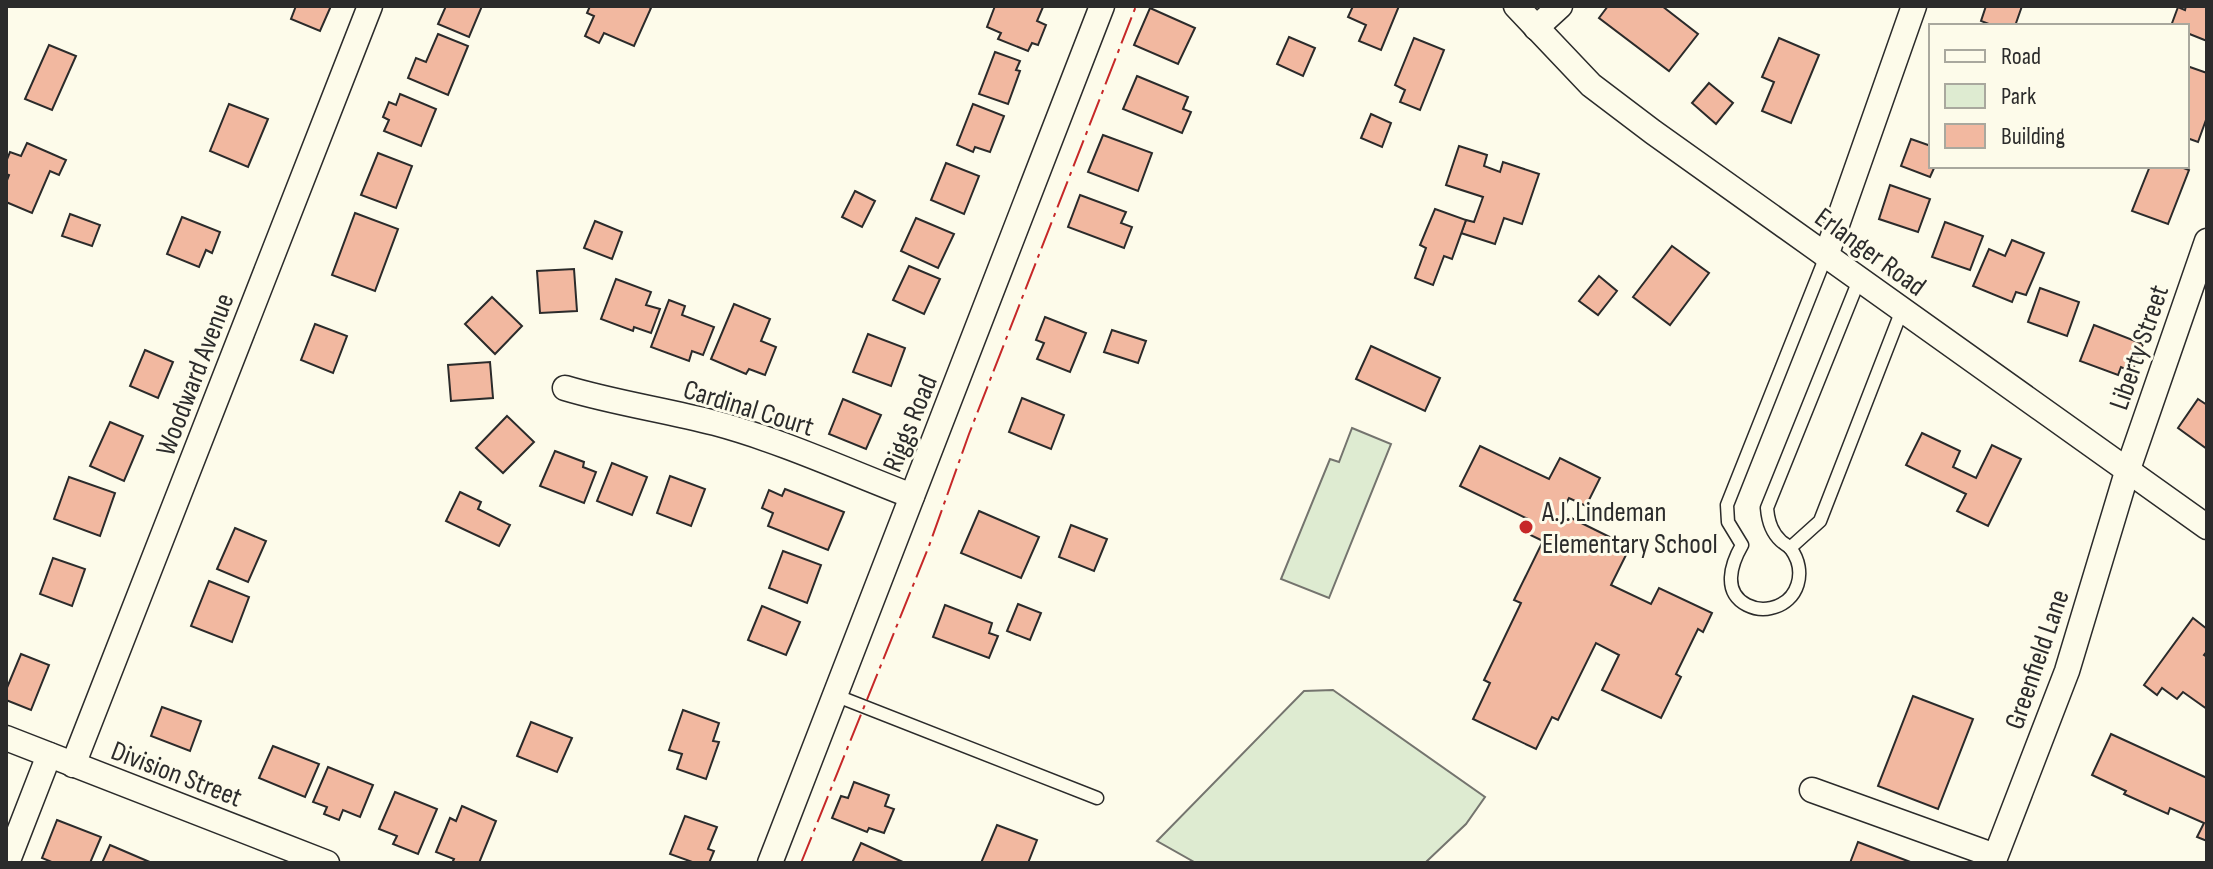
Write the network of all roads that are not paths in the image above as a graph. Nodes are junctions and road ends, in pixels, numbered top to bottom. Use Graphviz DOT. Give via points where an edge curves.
graph roads {
  1 [pos="370,6"];
  2 [pos="1102,6"];
  3 [pos="1516,6"];
  4 [pos="1560,6"];
  5 [pos="1914,6"];
  6 [pos="1536,28"];
  7 [pos="2207,241"];
  8 [pos="1826,256"];
  9 [pos="1859,280"];
  10 [pos="1902,310"];
  11 [pos="565,388"];
  12 [pos="2127,472"];
  13 [pos="912,496"];
  14 [pos="2207,527"];
  15 [pos="1790,548"];
  16 [pos="837,696"];
  17 [pos="6,738"];
  18 [pos="49,755"];
  19 [pos="73,765"];
  20 [pos="1812,790"];
  21 [pos="1097,798"];
  22 [pos="1994,860"];
  23 [pos="7,863"];
  24 [pos="327,863"];
  25 [pos="770,863"];
  1 -- 19 [label="street, Woodward Avenue"];
  2 -- 13 [label="street, Riggs Road"];
  3 -- 6 [label="street, Erlanger Road"];
  4 -- 6 [label="street"];
  5 -- 8 [label="street"];
  6 -- 8 [label="street, Erlanger Road" via="1591,85"];
  7 -- 12 [label="street, Liberty Street"];
  8 -- 9 [label="street, Erlanger Road"];
  8 -- 15 [label="lane" via="1727,505 1728,522 1742,545 1731,563 1736,597 1759,609 1784,603 1796,593 1797,563"];
  9 -- 10 [label="street, Erlanger Road"];
  9 -- 15 [label="lane" via="1767,508 1773,531"];
  10 -- 12 [label="street, Erlanger Road"];
  10 -- 15 [label="lane" via="1820,521"];
  11 -- 13 [label="street, Cardinal Court" via="766,439"];
  12 -- 14 [label="street, Erlanger Road"];
  12 -- 22 [label="street, Greenfield Lane" via="2067,671"];
  13 -- 16 [label="street, Riggs Road"];
  16 -- 21 [label="lane"];
  16 -- 25 [label="street, Riggs Road"];
  17 -- 18 [label="street, Division Street"];
  18 -- 19 [label="street, Division Street"];
  18 -- 23 [label="street"];
  19 -- 24 [label="street, Division Street"];
  20 -- 22 [label="street"];
}
